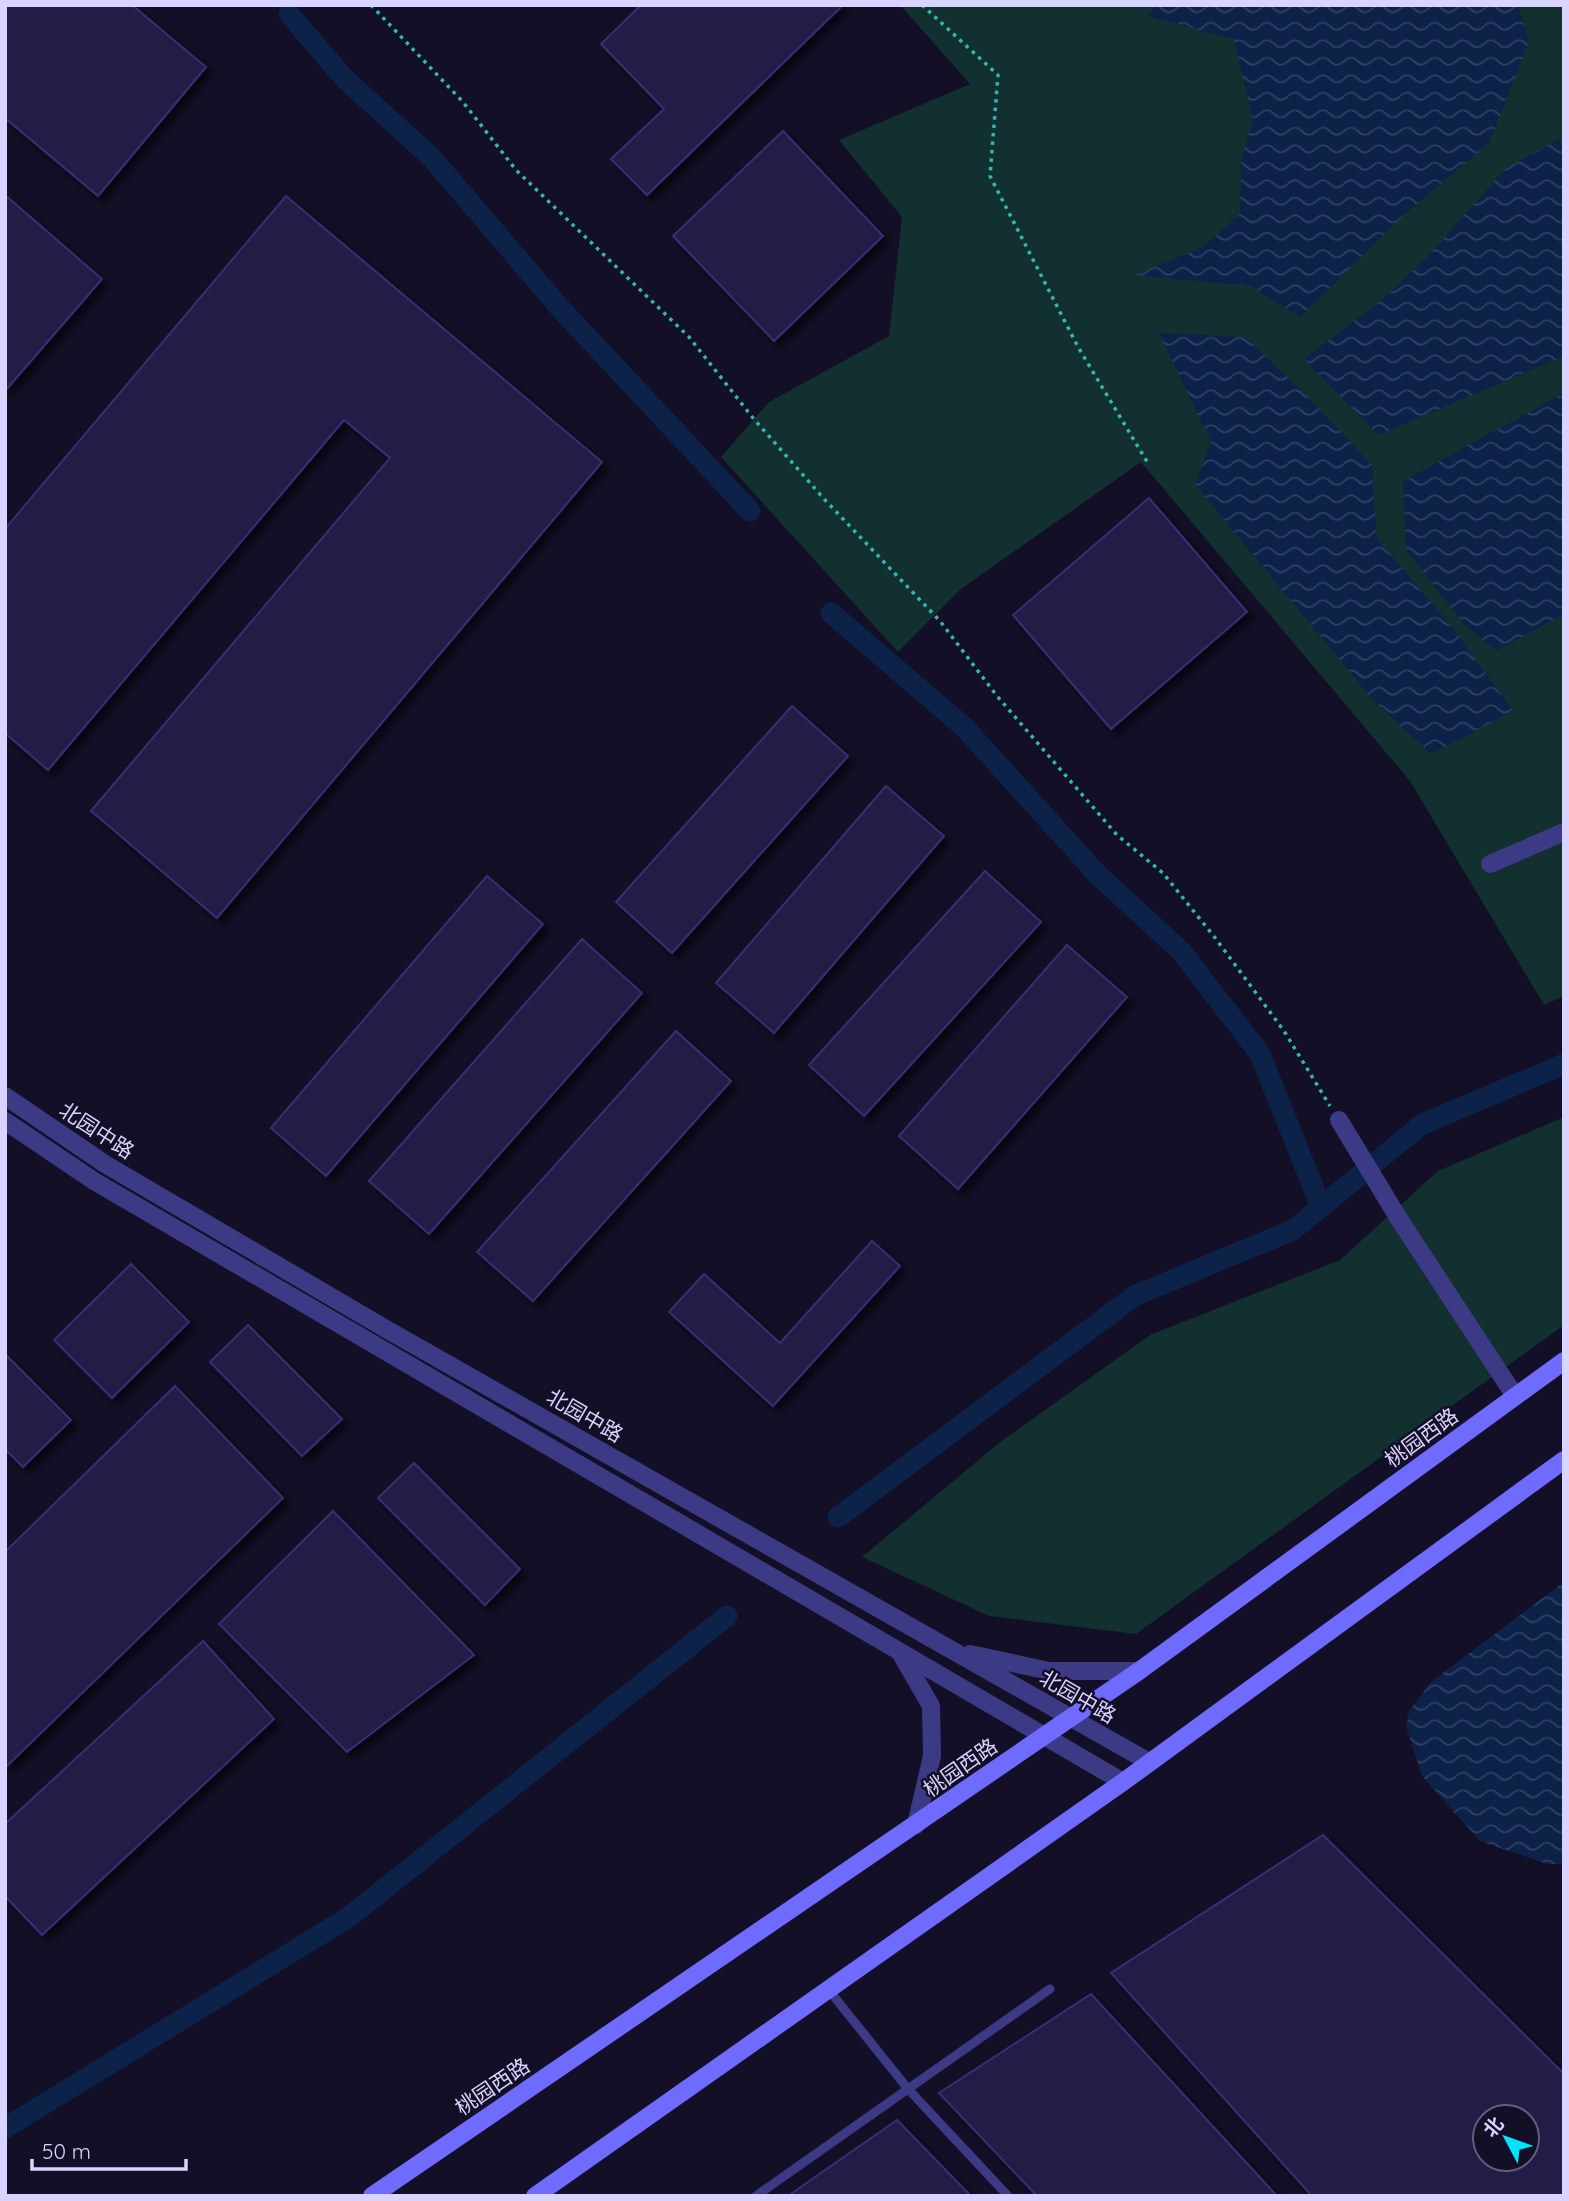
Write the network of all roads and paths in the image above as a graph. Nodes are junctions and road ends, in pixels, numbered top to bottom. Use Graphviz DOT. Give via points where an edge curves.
graph roads {
  1 [pos="371,5"];
  2 [pos="922,5"];
  3 [pos="1149,465"];
  4 [pos="1564,832"];
  5 [pos="1490,864"];
  6 [pos="5,1096"];
  7 [pos="1339,1120"];
  8 [pos="5,1121"];
  9 [pos="1564,1361"];
  10 [pos="1515,1396"];
  11 [pos="1564,1461"];
  12 [pos="951,1650"];
  13 [pos="899,1651"];
  14 [pos="1139,1671"];
  15 [pos="1071,1718"];
  16 [pos="1044,1736"];
  17 [pos="1149,1762"];
  18 [pos="1123,1782"];
  19 [pos="916,1825"];
  20 [pos="828,1989"];
  21 [pos="1050,1989"];
  22 [pos="908,2089"];
  23 [pos="372,2196"];
  24 [pos="535,2196"];
  25 [pos="755,2196"];
  26 [pos="1008,2196"];
  1 -- 7 [label="path" via="463,102 516,170 689,337 825,500 940,621 997,696 1117,835 1163,873 1284,1031"];
  2 -- 3 [label="path" via="998,75 990,176 1078,346"];
  4 -- 5 [label="street"];
  6 -- 12 [label="street, 北园中路" via="105,1164 386,1329"];
  7 -- 10 [label="street"];
  8 -- 13 [label="street, 北园中路" via="94,1181"];
  9 -- 10 [label="main road, 桃园西路"];
  10 -- 14 [label="main road, 桃园西路"];
  11 -- 17 [label="main road"];
  12 -- 14 [label="street" via="1049,1671"];
  12 -- 15 [label="street, 北园中路"];
  13 -- 16 [label="street, 北园中路"];
  13 -- 19 [label="street" via="931,1706 932,1756"];
  14 -- 15 [label="main road, 桃园西路"];
  15 -- 16 [label="main road, 桃园西路"];
  15 -- 17 [label="street, 北园中路"];
  16 -- 18 [label="street, 北园中路"];
  16 -- 19 [label="main road, 桃园西路"];
  17 -- 18 [label="main road"];
  18 -- 20 [label="main road"];
  19 -- 23 [label="main road, 桃园西路"];
  20 -- 22 [label="lane"];
  20 -- 24 [label="main road"];
  21 -- 22 [label="lane"];
  22 -- 25 [label="lane"];
  22 -- 26 [label="lane"];
}
